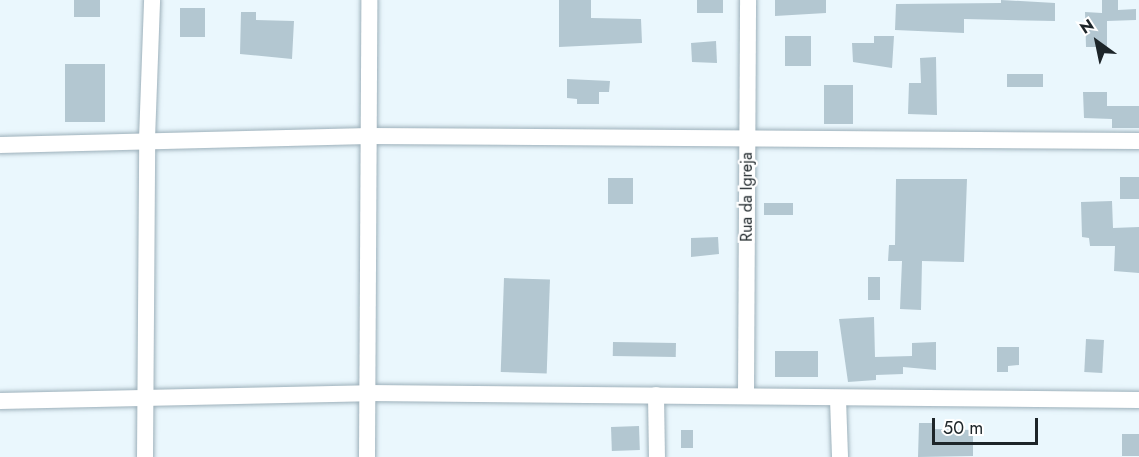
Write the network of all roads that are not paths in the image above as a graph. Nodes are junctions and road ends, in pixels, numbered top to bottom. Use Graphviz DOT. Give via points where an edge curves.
graph roads {
  1 [pos="152,0"];
  2 [pos="369,0"];
  3 [pos="748,0"];
  4 [pos="369,136"];
  5 [pos="748,138"];
  6 [pos="147,139"];
  7 [pos="1139,141"];
  8 [pos="0,145"];
  9 [pos="368,393"];
  10 [pos="746,394"];
  11 [pos="656,395"];
  12 [pos="148,397"];
  13 [pos="838,399"];
  14 [pos="1139,400"];
  15 [pos="0,401"];
  16 [pos="145,457"];
  17 [pos="367,457"];
  18 [pos="657,457"];
  19 [pos="840,457"];
  1 -- 6 [label="street"];
  2 -- 4 [label="street"];
  3 -- 5 [label="street, Rua da Igreja"];
  4 -- 5 [label="street"];
  4 -- 6 [label="street"];
  4 -- 9 [label="street"];
  5 -- 7 [label="street"];
  5 -- 10 [label="street, Rua da Igreja"];
  6 -- 8 [label="street"];
  6 -- 12 [label="street"];
  9 -- 11 [label="street"];
  9 -- 12 [label="street"];
  9 -- 17 [label="street"];
  10 -- 11 [label="street"];
  10 -- 13 [label="street"];
  11 -- 18 [label="street"];
  12 -- 15 [label="street"];
  12 -- 16 [label="street"];
  13 -- 14 [label="street"];
  13 -- 19 [label="street"];
}
